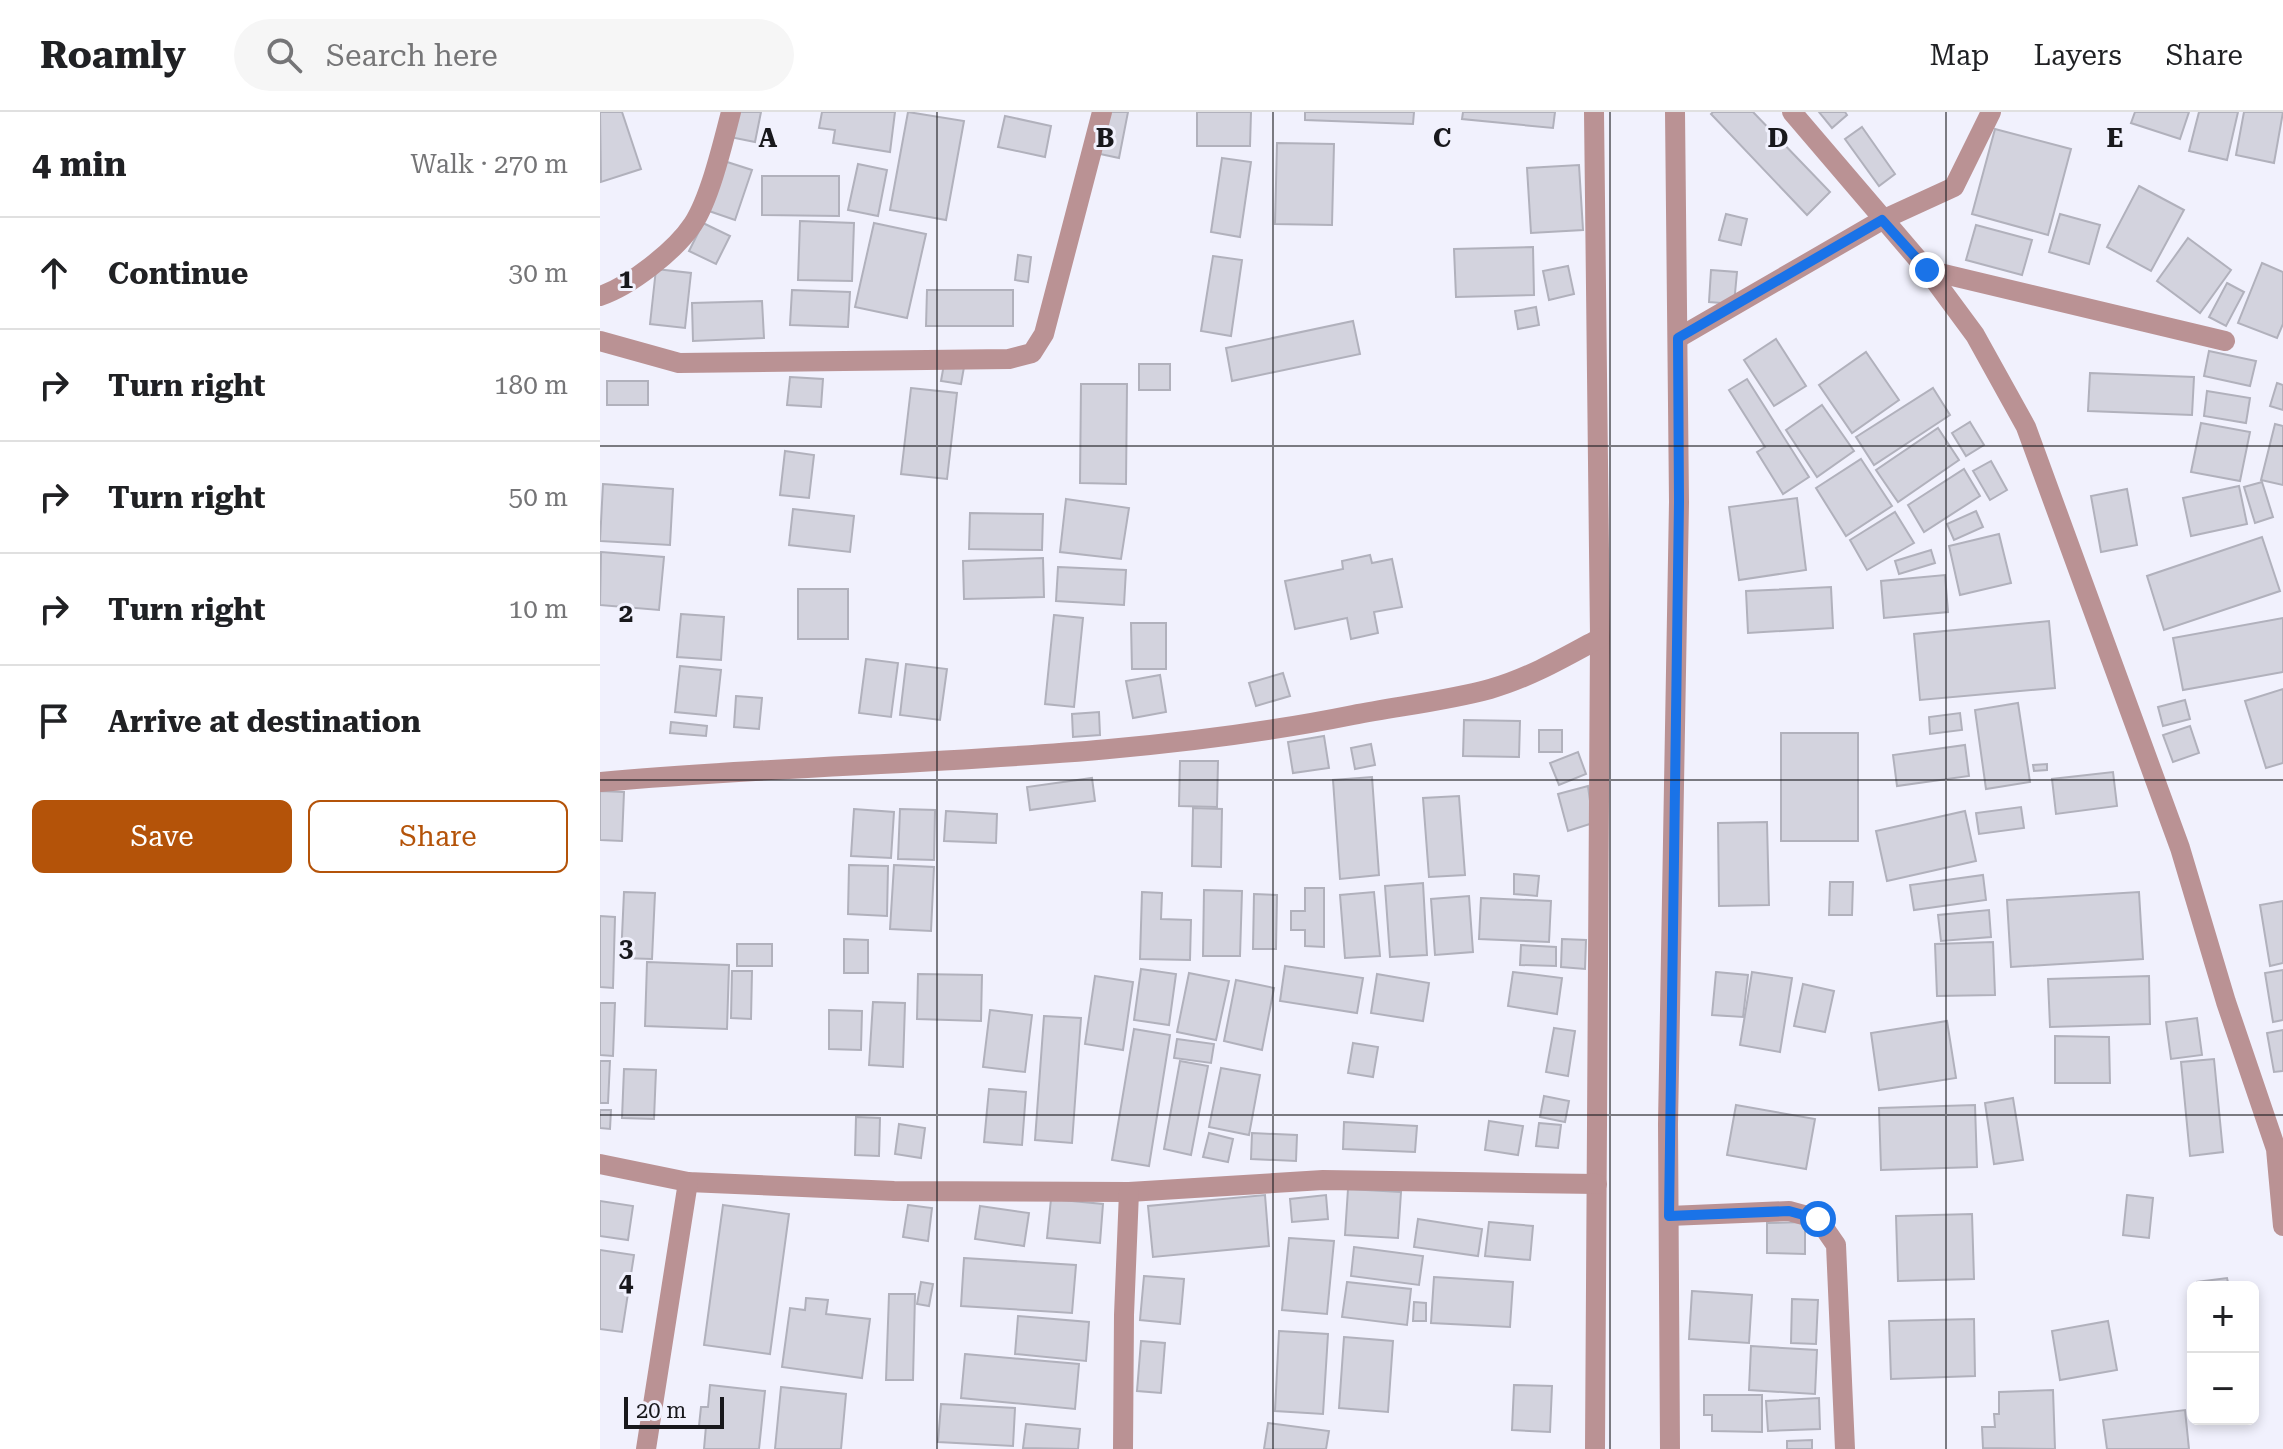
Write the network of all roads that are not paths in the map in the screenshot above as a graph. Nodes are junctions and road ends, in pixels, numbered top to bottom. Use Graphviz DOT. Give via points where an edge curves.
graph roads {
  1 [pos="731,112"];
  2 [pos="1102,112"];
  3 [pos="1594,112"];
  4 [pos="1675,112"];
  5 [pos="1792,112"];
  6 [pos="1991,112"];
  7 [pos="1882,220"];
  8 [pos="1927,270"];
  9 [pos="600,296"];
  10 [pos="1678,338"];
  11 [pos="600,341"];
  12 [pos="2225,341"];
  13 [pos="1600,638"];
  14 [pos="600,782"];
  15 [pos="2280,1144"];
  16 [pos="600,1164"];
  17 [pos="688,1182"];
  18 [pos="1597,1184"];
  19 [pos="1129,1192"];
  20 [pos="1669,1216"];
  21 [pos="2283,1226"];
  22 [pos="646,1449"];
  23 [pos="1123,1449"];
  24 [pos="1595,1449"];
  25 [pos="1670,1449"];
  26 [pos="1845,1449"];
  1 -- 9 [label="street" via="693,224 653,266"];
  2 -- 11 [label="street" via="1044,334 1032,353 1009,359 679,363"];
  3 -- 13 [label="street"];
  4 -- 10 [label="street"];
  5 -- 7 [label="street"];
  6 -- 7 [label="street" via="1954,187"];
  7 -- 8 [label="street"];
  7 -- 10 [label="street"];
  8 -- 12 [label="street"];
  8 -- 15 [label="street" via="1975,335 2026,427 2180,848 2226,1002"];
  10 -- 20 [label="street"];
  13 -- 14 [label="street" via="1530,675 1490,689 1181,744"];
  13 -- 18 [label="street"];
  15 -- 21 [label="street"];
  16 -- 17 [label="street"];
  17 -- 19 [label="street" via="894,1191"];
  17 -- 22 [label="street"];
  18 -- 19 [label="street" via="1323,1180"];
  18 -- 24 [label="street"];
  19 -- 23 [label="street"];
  20 -- 25 [label="street"];
  20 -- 26 [label="street" via="1789,1211 1818,1219 1836,1245"];
}
